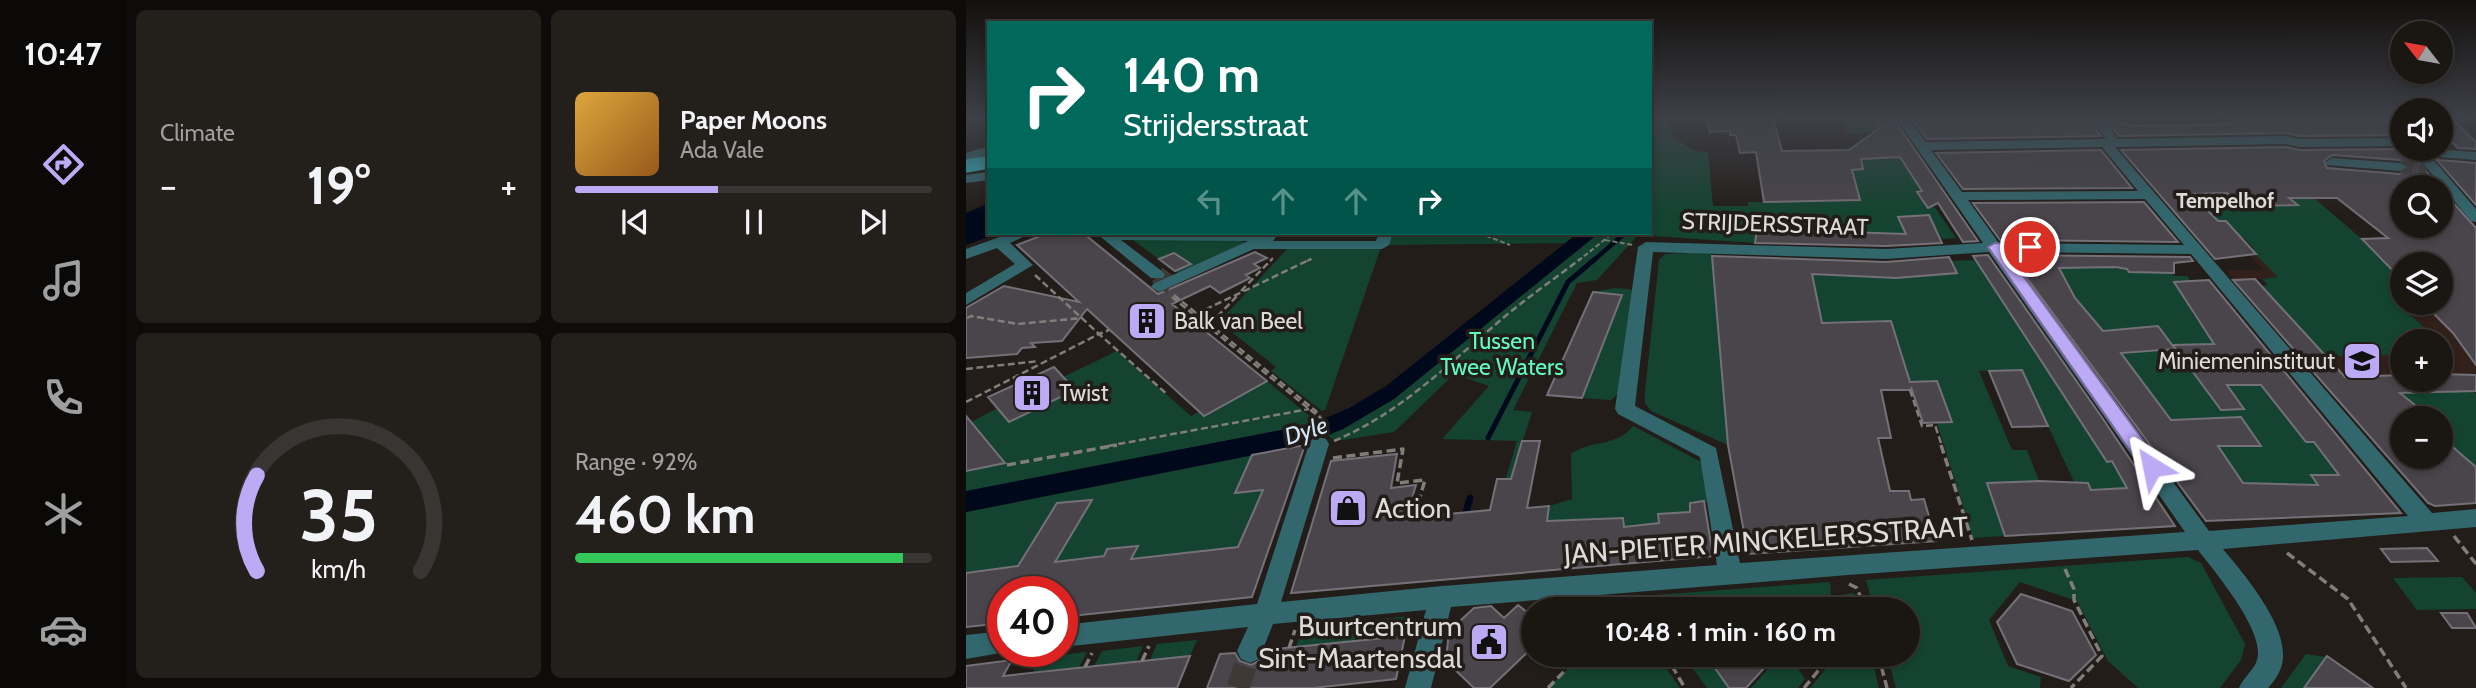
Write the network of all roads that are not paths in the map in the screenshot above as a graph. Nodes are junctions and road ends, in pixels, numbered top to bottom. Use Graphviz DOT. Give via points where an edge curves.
graph roads {
  1 [pos="1926,150"];
  2 [pos="2115,150"];
  3 [pos="987,151"];
  4 [pos="2453,155"];
  5 [pos="987,156"];
  6 [pos="2476,156"];
  7 [pos="966,158"];
  8 [pos="2426,161"];
  9 [pos="987,162"];
  10 [pos="2332,162"];
  11 [pos="966,166"];
  12 [pos="2400,167"];
  13 [pos="987,176"];
  14 [pos="966,179"];
  15 [pos="2147,195"];
  16 [pos="1959,196"];
  17 [pos="2476,218"];
  18 [pos="1019,235"];
  19 [pos="1106,235"];
  20 [pos="1119,235"];
  21 [pos="1278,238"];
  22 [pos="1384,239"];
  23 [pos="1000,242"];
  24 [pos="1995,247"];
  25 [pos="2196,250"];
  26 [pos="966,254"];
  27 [pos="966,300"];
  28 [pos="1325,451"];
  29 [pos="2476,518"];
  30 [pos="2426,522"];
  31 [pos="2202,539"];
  32 [pos="1730,572"];
  33 [pos="1442,596"];
  34 [pos="1266,613"];
  35 [pos="1078,634"];
  36 [pos="987,645"];
  37 [pos="966,647"];
  38 [pos="1250,651"];
  39 [pos="1418,688"];
  40 [pos="2252,688"];
  1 -- 16 [label="street"];
  2 -- 15 [label="street"];
  3 -- 7 [label="street"];
  4 -- 6 [label="street"];
  5 -- 7 [label="main road"];
  8 -- 17 [label="street"];
  9 -- 11 [label="main road, bridge"];
  10 -- 12 [label="street"];
  13 -- 14 [label="street"];
  15 -- 16 [label="street"];
  15 -- 25 [label="street"];
  16 -- 24 [label="street"];
  18 -- 23 [label="street"];
  19 -- 21 [label="street" via="1159,282"];
  20 -- 21 [label="street"];
  21 -- 22 [label="street" via="1342,245"];
  23 -- 26 [label="street"];
  23 -- 27 [label="street" via="1025,265"];
  24 -- 25 [label="street, STRIJDERSSTRAAT"];
  24 -- 31 [label="street"];
  24 -- 32 [label="street, STRIJDERSSTRAAT" via="1886,254 1646,247 1625,409 1709,453"];
  25 -- 30 [label="street"];
  28 -- 34 [label="street"];
  29 -- 30 [label="street, JAN-PIETER MINCKELERSSTRAAT"];
  30 -- 31 [label="street, JAN-PIETER MINCKELERSSTRAAT"];
  31 -- 32 [label="street, JAN-PIETER MINCKELERSSTRAAT"];
  31 -- 40 [label="street" via="2228,570 2269,640 2269,666"];
  32 -- 33 [label="street, JAN-PIETER MINCKELERSSTRAAT"];
  33 -- 34 [label="street, JAN-PIETER MINCKELERSSTRAAT"];
  33 -- 39 [label="street"];
  34 -- 35 [label="street, JAN-PIETER MINCKELERSSTRAAT"];
  34 -- 38 [label="street"];
  36 -- 37 [label="street"];
}
